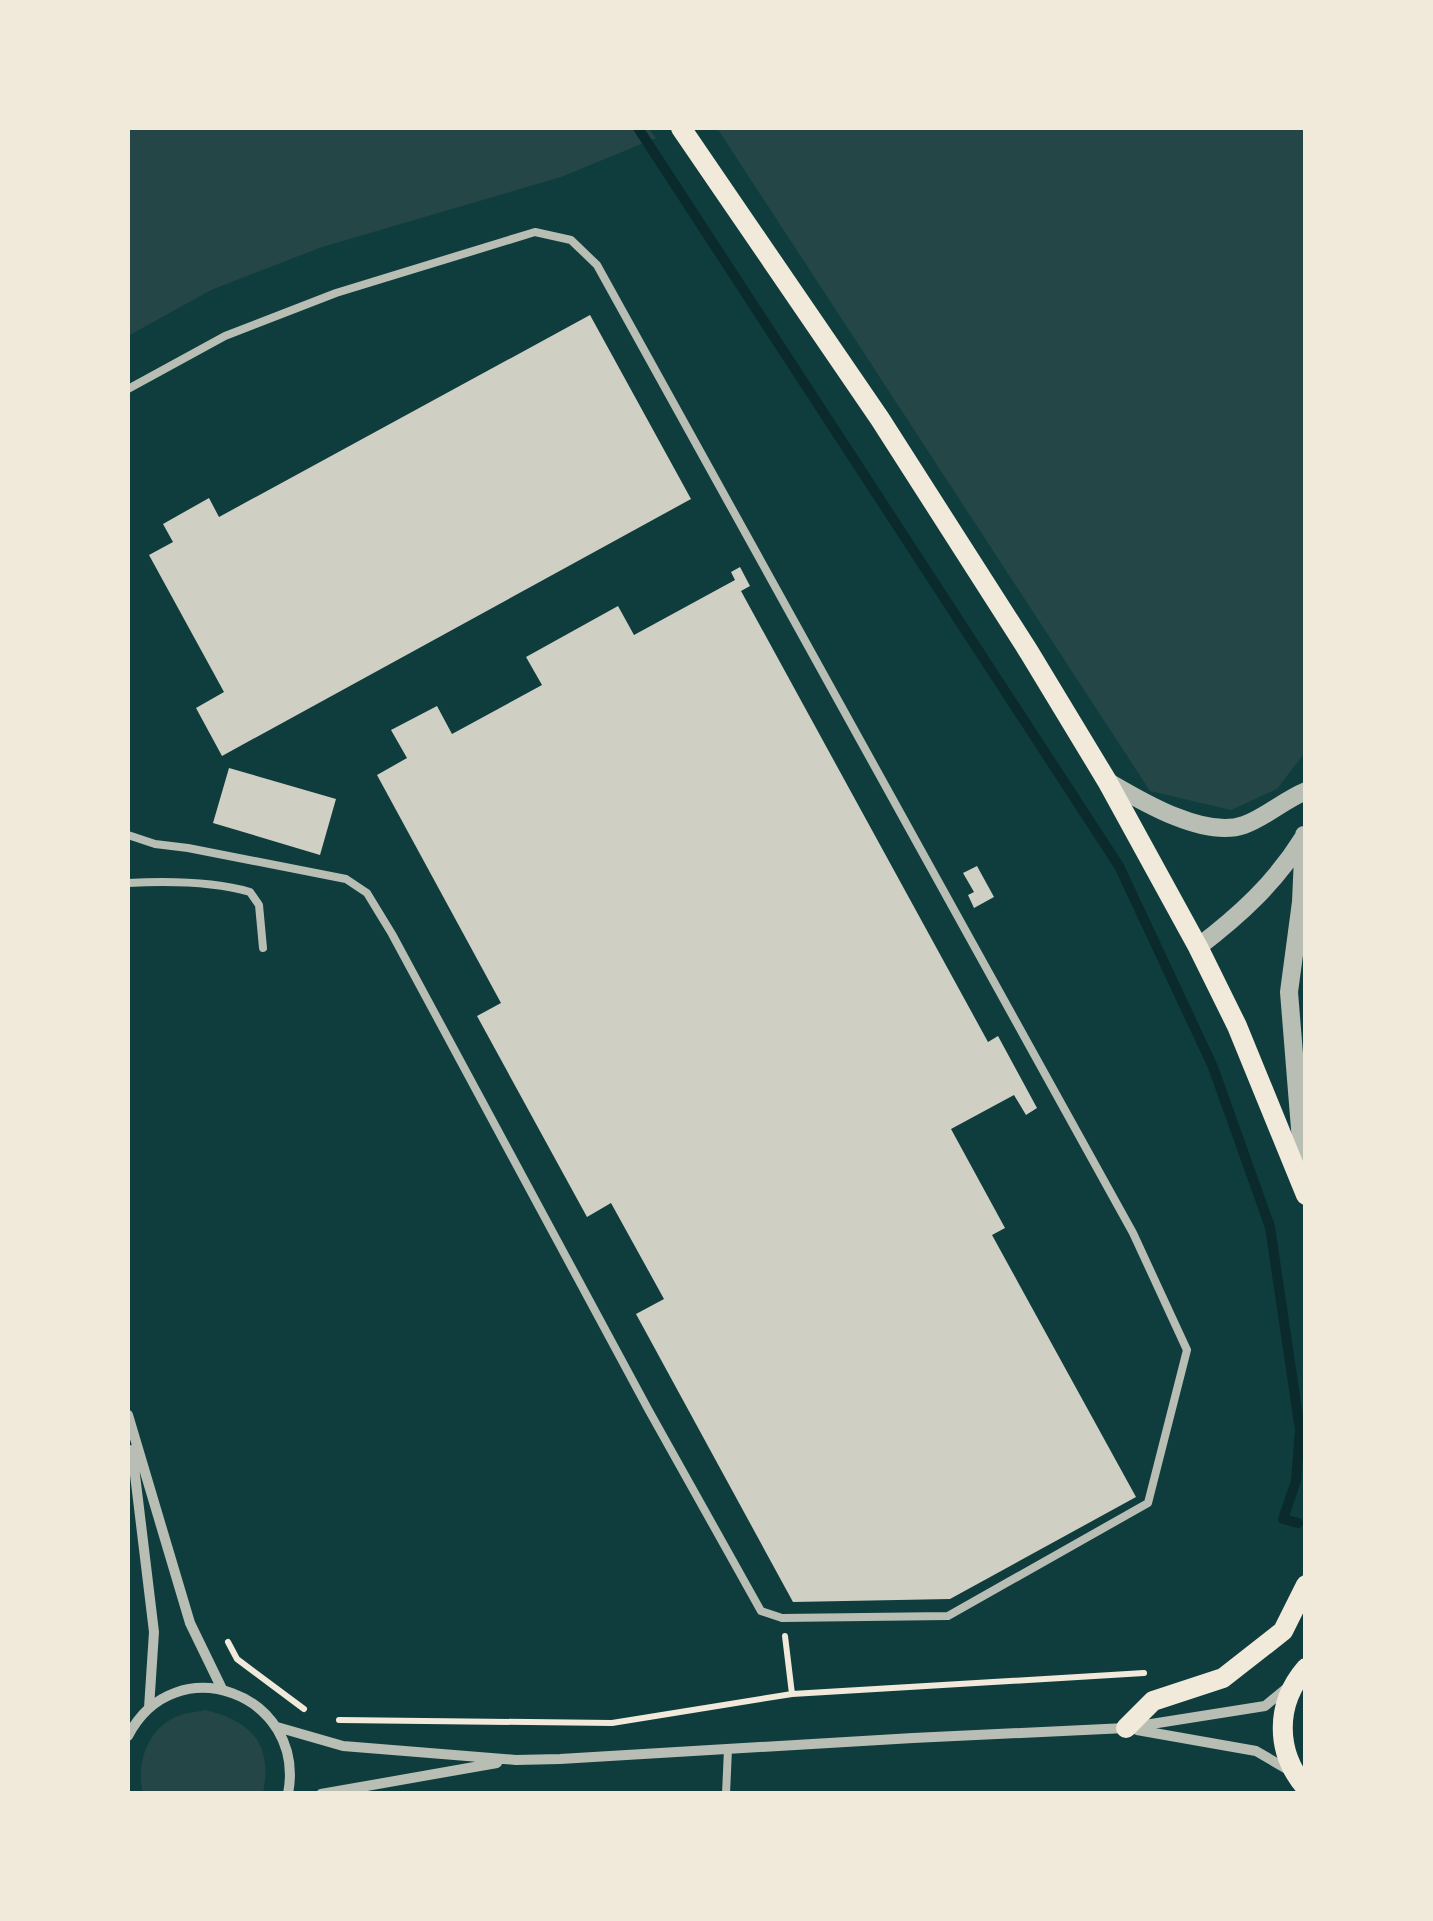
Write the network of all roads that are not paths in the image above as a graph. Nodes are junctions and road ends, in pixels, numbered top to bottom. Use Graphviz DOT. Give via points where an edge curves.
graph roads {
  1 [pos="681,128"];
  2 [pos="128,389"];
  3 [pos="1107,781"];
  4 [pos="1306,792"];
  5 [pos="1305,834"];
  6 [pos="128,835"];
  7 [pos="128,883"];
  8 [pos="1198,947"];
  9 [pos="263,948"];
  10 [pos="1305,1195"];
  11 [pos="128,1420"];
  12 [pos="1306,1585"];
  13 [pos="1301,1674"];
  14 [pos="222,1689"];
  15 [pos="149,1708"];
  16 [pos="277,1727"];
  17 [pos="1126,1728"];
  18 [pos="129,1731"];
  19 [pos="728,1749"];
  20 [pos="516,1760"];
  21 [pos="1300,1781"];
  22 [pos="288,1794"];
  23 [pos="321,1794"];
  24 [pos="726,1794"];
  1 -- 3 [label="main road" via="880,419"];
  2 -- 6 [label="lane" via="225,336 534,232 571,240 598,265 1133,1233 1187,1350 1148,1503 948,1616 782,1618 761,1611 367,893 346,879"];
  3 -- 4 [label="street" via="1215,828 1240,826"];
  3 -- 8 [label="main road"];
  5 -- 8 [label="street" via="1272,883"];
  5 -- 10 [label="street" via="1289,992"];
  7 -- 9 [label="lane" via="250,892"];
  8 -- 10 [label="main road"];
  11 -- 14 [label="street" via="190,1623"];
  11 -- 15 [label="street" via="154,1632"];
  12 -- 17 [label="main road" via="1283,1630 1224,1678 1154,1700"];
  13 -- 17 [label="street" via="1264,1706"];
  13 -- 21 [label="main road" via="1282,1726"];
  14 -- 15 [label="street" via="183,1690"];
  14 -- 16 [label="street" via="248,1699"];
  15 -- 18 [label="street"];
  16 -- 20 [label="street" via="343,1746"];
  16 -- 22 [label="street" via="290,1763"];
  17 -- 19 [label="street"];
  17 -- 21 [label="street" via="1256,1751"];
  19 -- 20 [label="street"];
  19 -- 24 [label="lane"];
  20 -- 23 [label="street"];
}
